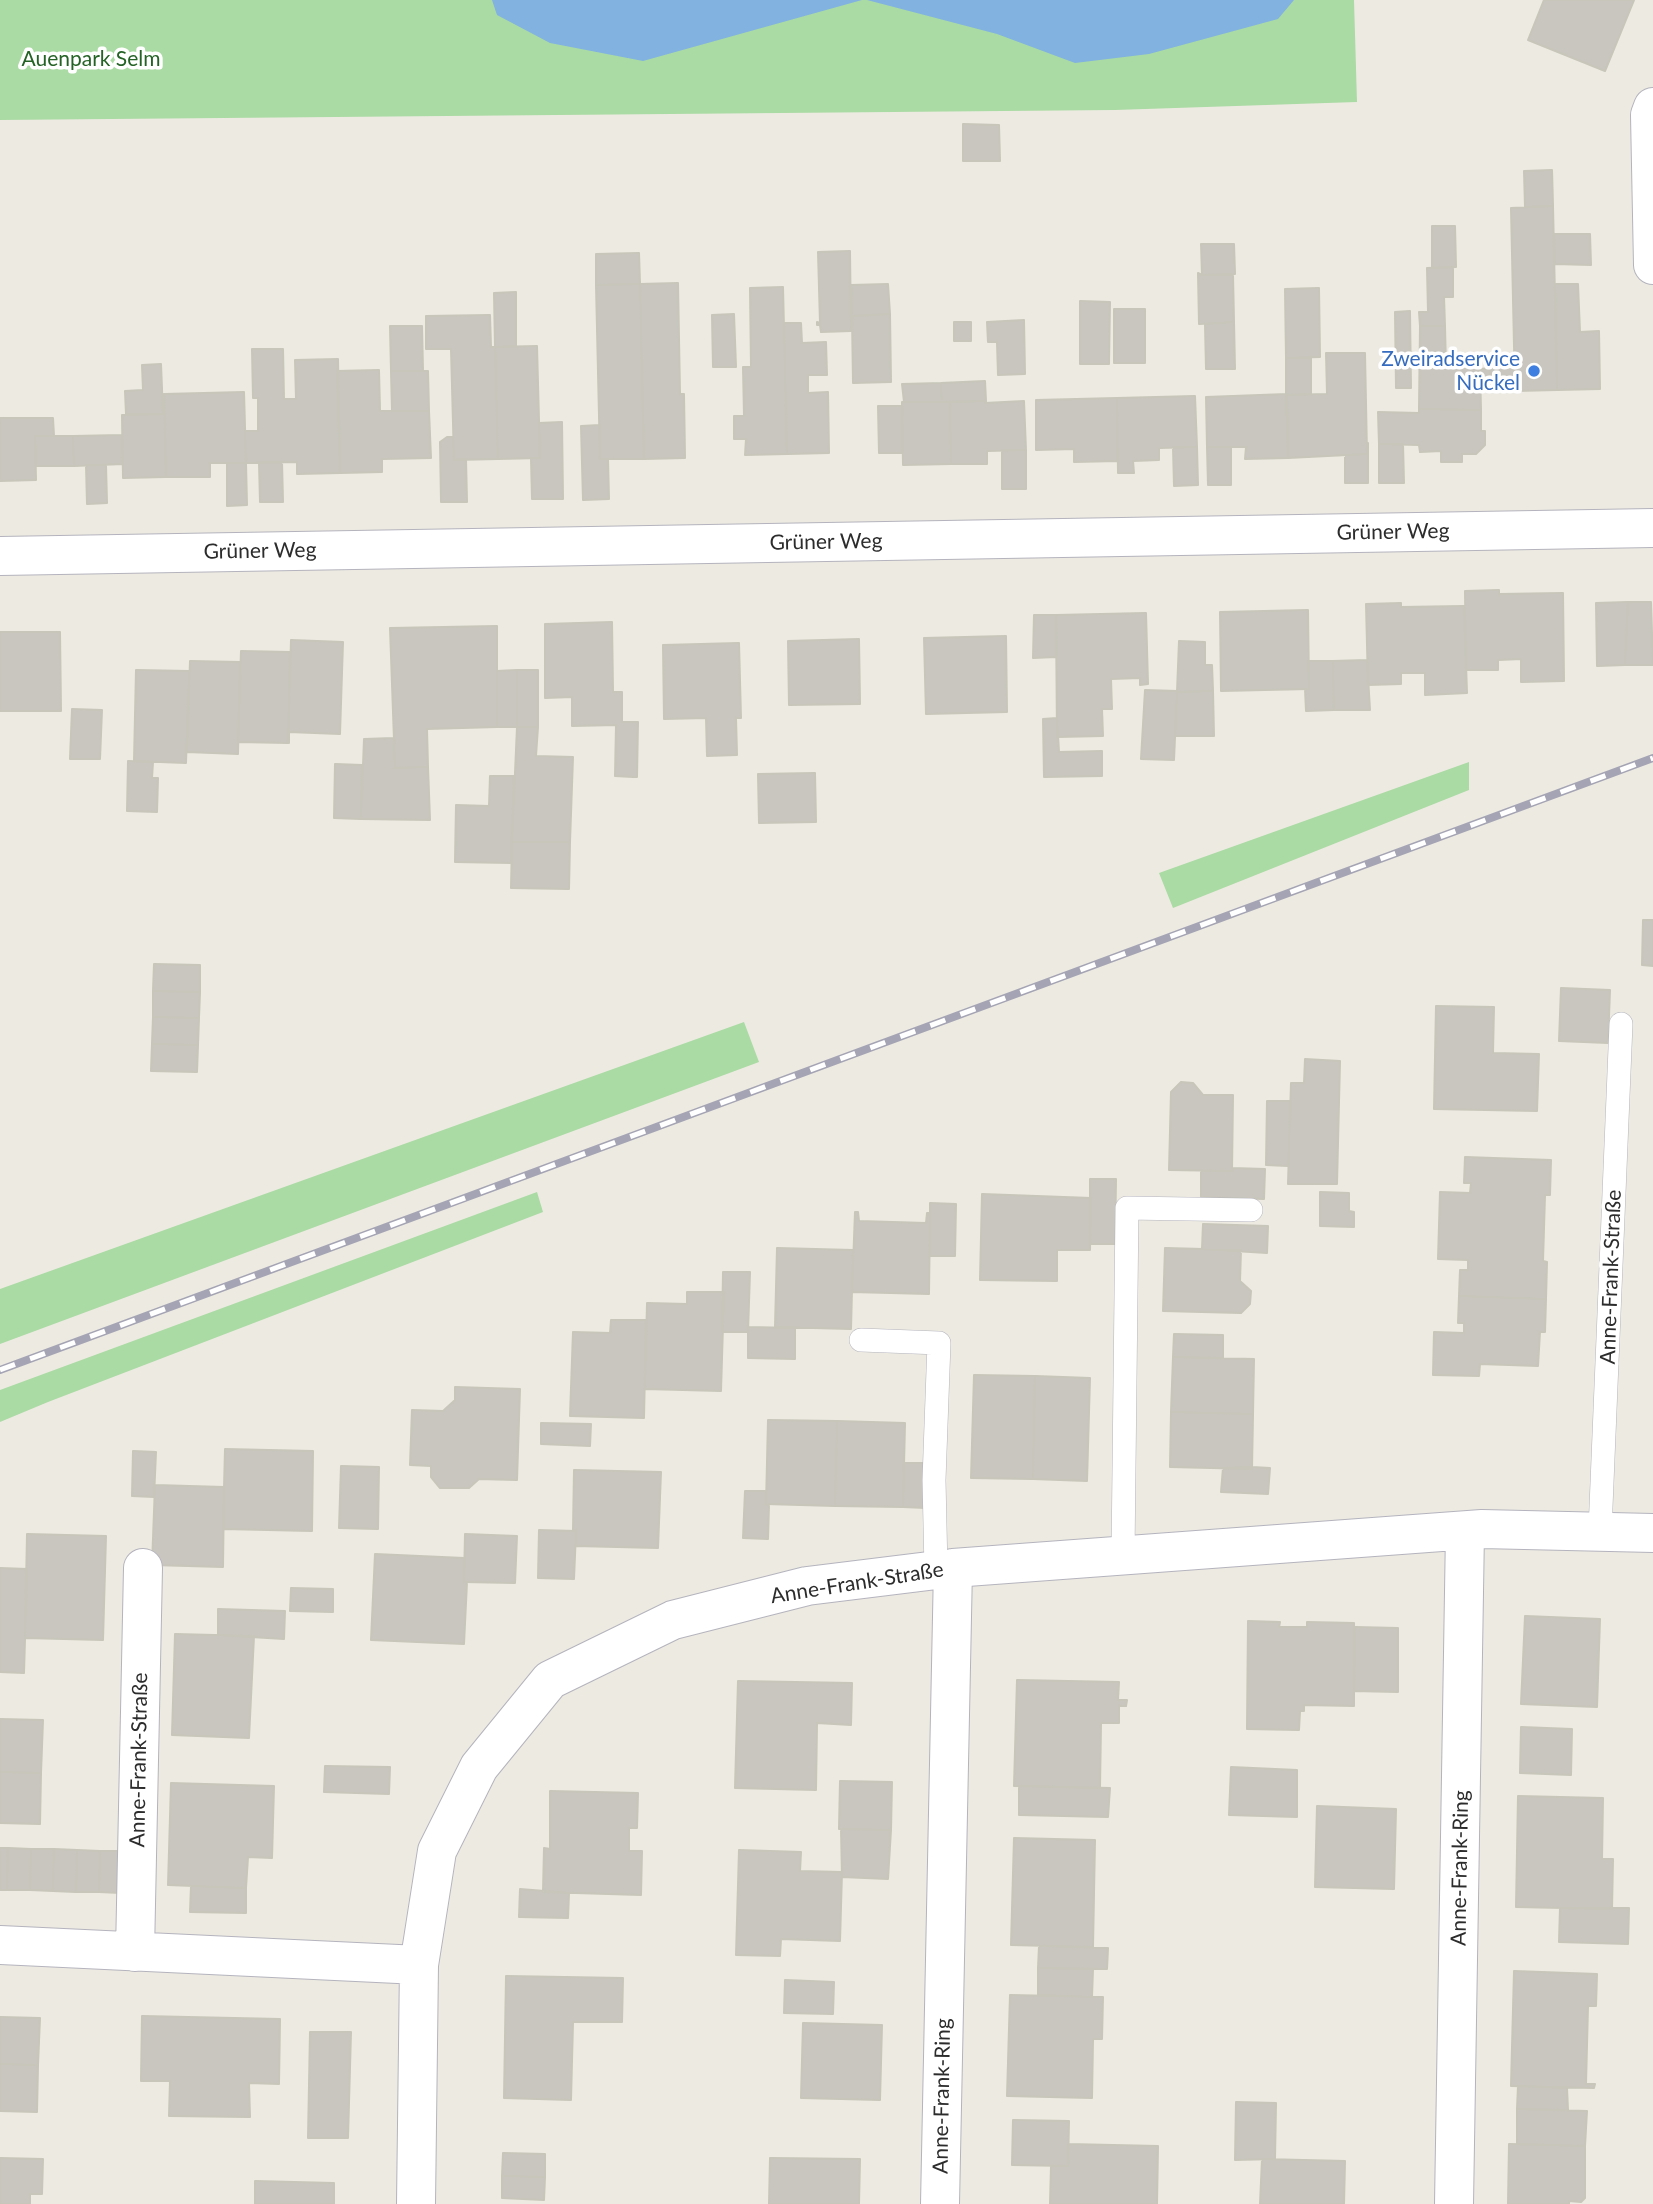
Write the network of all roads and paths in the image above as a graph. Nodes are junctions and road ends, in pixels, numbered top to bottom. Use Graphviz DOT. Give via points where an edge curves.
graph roads {
  1 [pos="1653,107"];
  2 [pos="1653,265"];
  3 [pos="1653,528"];
  4 [pos="0,556"];
  5 [pos="1621,1024"];
  6 [pos="1251,1210"];
  7 [pos="861,1340"];
  8 [pos="1465,1531"];
  9 [pos="1600,1531"];
  10 [pos="1653,1533"];
  11 [pos="1123,1555"];
  12 [pos="143,1568"];
  13 [pos="945,1569"];
  14 [pos="0,1945"];
  15 [pos="135,1952"];
  16 [pos="419,1965"];
  17 [pos="416,2204"];
  18 [pos="940,2204"];
  19 [pos="1454,2204"];
  1 -- 2 [label="street"];
  3 -- 4 [label="street, Grüner Weg"];
  5 -- 9 [label="lane, Anne-Frank-Straße"];
  6 -- 11 [label="lane" via="1128,1208"];
  7 -- 13 [label="lane" via="939,1343 934,1480"];
  8 -- 9 [label="street, Anne-Frank-Straße"];
  8 -- 11 [label="street, Anne-Frank-Straße"];
  8 -- 19 [label="street, Anne-Frank-Ring"];
  9 -- 10 [label="street, Anne-Frank-Straße"];
  11 -- 13 [label="street, Anne-Frank-Straße"];
  12 -- 15 [label="street, Anne-Frank-Straße"];
  13 -- 16 [label="street, Anne-Frank-Straße" via="807,1586 673,1620 550,1680 479,1767 437,1851"];
  13 -- 18 [label="street, Anne-Frank-Ring"];
  14 -- 15 [label="street"];
  15 -- 16 [label="street"];
  16 -- 17 [label="street, Anne-Frank-Straße"];
}
